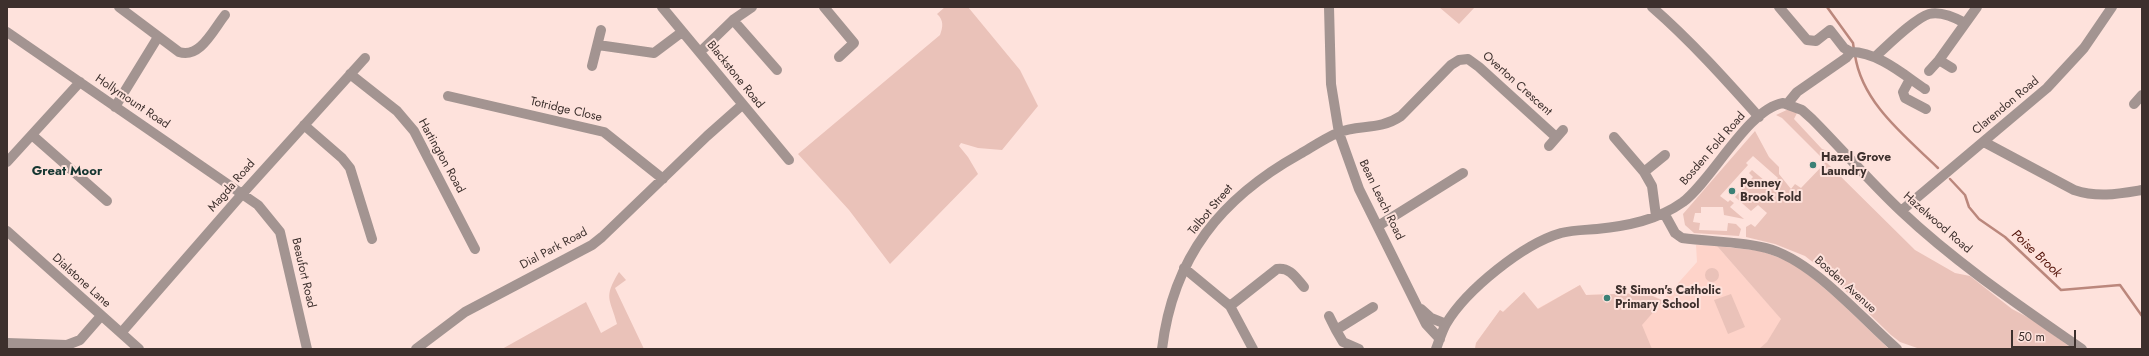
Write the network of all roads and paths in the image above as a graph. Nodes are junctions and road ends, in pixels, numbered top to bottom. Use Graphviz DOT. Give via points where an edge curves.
graph roads {
  1 [pos="662,7"];
  2 [pos="752,7"];
  3 [pos="824,7"];
  4 [pos="1329,7"];
  5 [pos="1652,7"];
  6 [pos="1779,7"];
  7 [pos="1977,7"];
  8 [pos="2112,7"];
  9 [pos="122,8"];
  10 [pos="1929,10"];
  11 [pos="225,16"];
  12 [pos="733,20"];
  13 [pos="1965,23"];
  14 [pos="601,30"];
  15 [pos="7,32"];
  16 [pos="682,32"];
  17 [pos="158,37"];
  18 [pos="598,45"];
  19 [pos="700,52"];
  20 [pos="1856,52"];
  21 [pos="839,56"];
  22 [pos="1875,57"];
  23 [pos="365,58"];
  24 [pos="1939,60"];
  25 [pos="592,66"];
  26 [pos="1952,68"];
  27 [pos="777,70"];
  28 [pos="1928,71"];
  29 [pos="350,74"];
  30 [pos="1910,79"];
  31 [pos="80,82"];
  32 [pos="1925,89"];
  33 [pos="2142,94"];
  34 [pos="448,96"];
  35 [pos="1788,103"];
  36 [pos="2134,104"];
  37 [pos="742,105"];
  38 [pos="115,107"];
  39 [pos="1926,109"];
  40 [pos="1758,117"];
  41 [pos="304,125"];
  42 [pos="1339,133"];
  43 [pos="32,135"];
  44 [pos="1614,137"];
  45 [pos="1984,142"];
  46 [pos="1549,146"];
  47 [pos="1665,155"];
  48 [pos="789,160"];
  49 [pos="7,162"];
  50 [pos="1644,172"];
  51 [pos="1463,173"];
  52 [pos="663,179"];
  53 [pos="2142,190"];
  54 [pos="243,193"];
  55 [pos="107,201"];
  56 [pos="1901,211"];
  57 [pos="1660,215"];
  58 [pos="1378,226"];
  59 [pos="8,232"];
  60 [pos="372,239"];
  61 [pos="475,249"];
  62 [pos="1184,268"];
  63 [pos="1304,287"];
  64 [pos="1417,304"];
  65 [pos="1230,306"];
  66 [pos="1373,307"];
  67 [pos="101,316"];
  68 [pos="1329,316"];
  69 [pos="1446,324"];
  70 [pos="1336,330"];
  71 [pos="121,333"];
  72 [pos="7,343"];
  73 [pos="1438,344"];
  74 [pos="139,349"];
  75 [pos="307,349"];
  76 [pos="416,349"];
  77 [pos="1162,349"];
  78 [pos="1253,349"];
  79 [pos="1359,349"];
  80 [pos="1897,349"];
  81 [pos="2082,349"];
  1 -- 16 [label="street, Blackstone Road"];
  2 -- 12 [label="street"];
  3 -- 21 [label="street" via="854,43"];
  4 -- 42 [label="street, Bean Leach Road" via="1331,84"];
  5 -- 40 [label="street" via="1692,44"];
  6 -- 20 [label="street" via="1808,40 1816,41 1830,30 1844,48"];
  7 -- 13 [label="street"];
  8 -- 45 [label="street, Clarendon Road" via="2068,68"];
  9 -- 17 [label="street"];
  10 -- 13 [label="street"];
  10 -- 22 [label="street"];
  11 -- 17 [label="street" via="201,46 190,54 179,52"];
  12 -- 19 [label="street"];
  12 -- 27 [label="street"];
  13 -- 24 [label="street"];
  14 -- 18 [label="street"];
  15 -- 31 [label="street, Hollymount Road"];
  16 -- 18 [label="street" via="654,53"];
  16 -- 19 [label="street, Blackstone Road"];
  17 -- 38 [label="street"];
  18 -- 25 [label="street"];
  19 -- 37 [label="street, Blackstone Road"];
  20 -- 22 [label="street"];
  20 -- 35 [label="street" via="1797,92"];
  22 -- 30 [label="street"];
  23 -- 29 [label="street, Magda Road"];
  24 -- 26 [label="street"];
  24 -- 28 [label="street"];
  29 -- 41 [label="street, Magda Road"];
  29 -- 61 [label="street, Hartington Road" via="397,111 414,131"];
  30 -- 32 [label="street"];
  30 -- 39 [label="street" via="1903,92 1905,98"];
  31 -- 38 [label="street, Hollymount Road"];
  31 -- 43 [label="street"];
  33 -- 36 [label="street"];
  34 -- 52 [label="street, Totridge Close" via="604,132"];
  35 -- 40 [label="street, Bosden Fold Road" via="1772,107"];
  35 -- 56 [label="street, Hazelwood Road" via="1812,119"];
  37 -- 48 [label="street, Blackstone Road"];
  37 -- 52 [label="street, Dial Park Road"];
  38 -- 54 [label="street, Hollymount Road"];
  40 -- 57 [label="street, Bosden Fold Road" via="1705,181 1683,201"];
  41 -- 54 [label="street, Magda Road"];
  41 -- 60 [label="street" via="350,168"];
  42 -- 46 [label="street, Overton Crescent" via="1392,123 1451,65 1459,60 1468,59 1560,134"];
  42 -- 58 [label="street, Bean Leach Road" via="1359,189"];
  42 -- 62 [label="street, Talbot Street" via="1278,166 1237,197 1204,234"];
  43 -- 49 [label="street"];
  43 -- 55 [label="street"];
  44 -- 50 [label="street"];
  45 -- 53 [label="street" via="2088,195 2109,196"];
  45 -- 56 [label="street, Clarendon Road"];
  47 -- 50 [label="street"];
  50 -- 57 [label="street" via="1652,186"];
  51 -- 58 [label="street"];
  52 -- 76 [label="street, Dial Park Road" via="592,245 464,312"];
  54 -- 71 [label="street, Magda Road"];
  54 -- 75 [label="street, Beaufort Road" via="262,209 280,232"];
  56 -- 81 [label="street, Hazelwood Road" via="1994,287"];
  57 -- 69 [label="street, Bosden Fold Road" via="1620,226 1577,230 1546,239 1512,258 1493,274 1458,308"];
  57 -- 80 [label="street, Bosden Avenue" via="1682,238 1767,248 1798,261 1816,274"];
  58 -- 64 [label="street, Bean Leach Road"];
  59 -- 67 [label="street, Dialstone Lane"];
  62 -- 65 [label="street"];
  62 -- 77 [label="street, Talbot Street" via="1168,311"];
  63 -- 65 [label="street" via="1290,271 1284,268 1277,269"];
  64 -- 69 [label="street, Bean Leach Road" via="1431,318"];
  64 -- 73 [label="street, Bean Leach Road"];
  65 -- 78 [label="street"];
  66 -- 70 [label="street"];
  67 -- 71 [label="street, Dialstone Lane"];
  67 -- 72 [label="street" via="74,344"];
  68 -- 70 [label="street"];
  69 -- 73 [label="street, Bosden Fold Road"];
  70 -- 79 [label="street" via="1343,342"];
  71 -- 74 [label="street, Dialstone Lane"];
}
